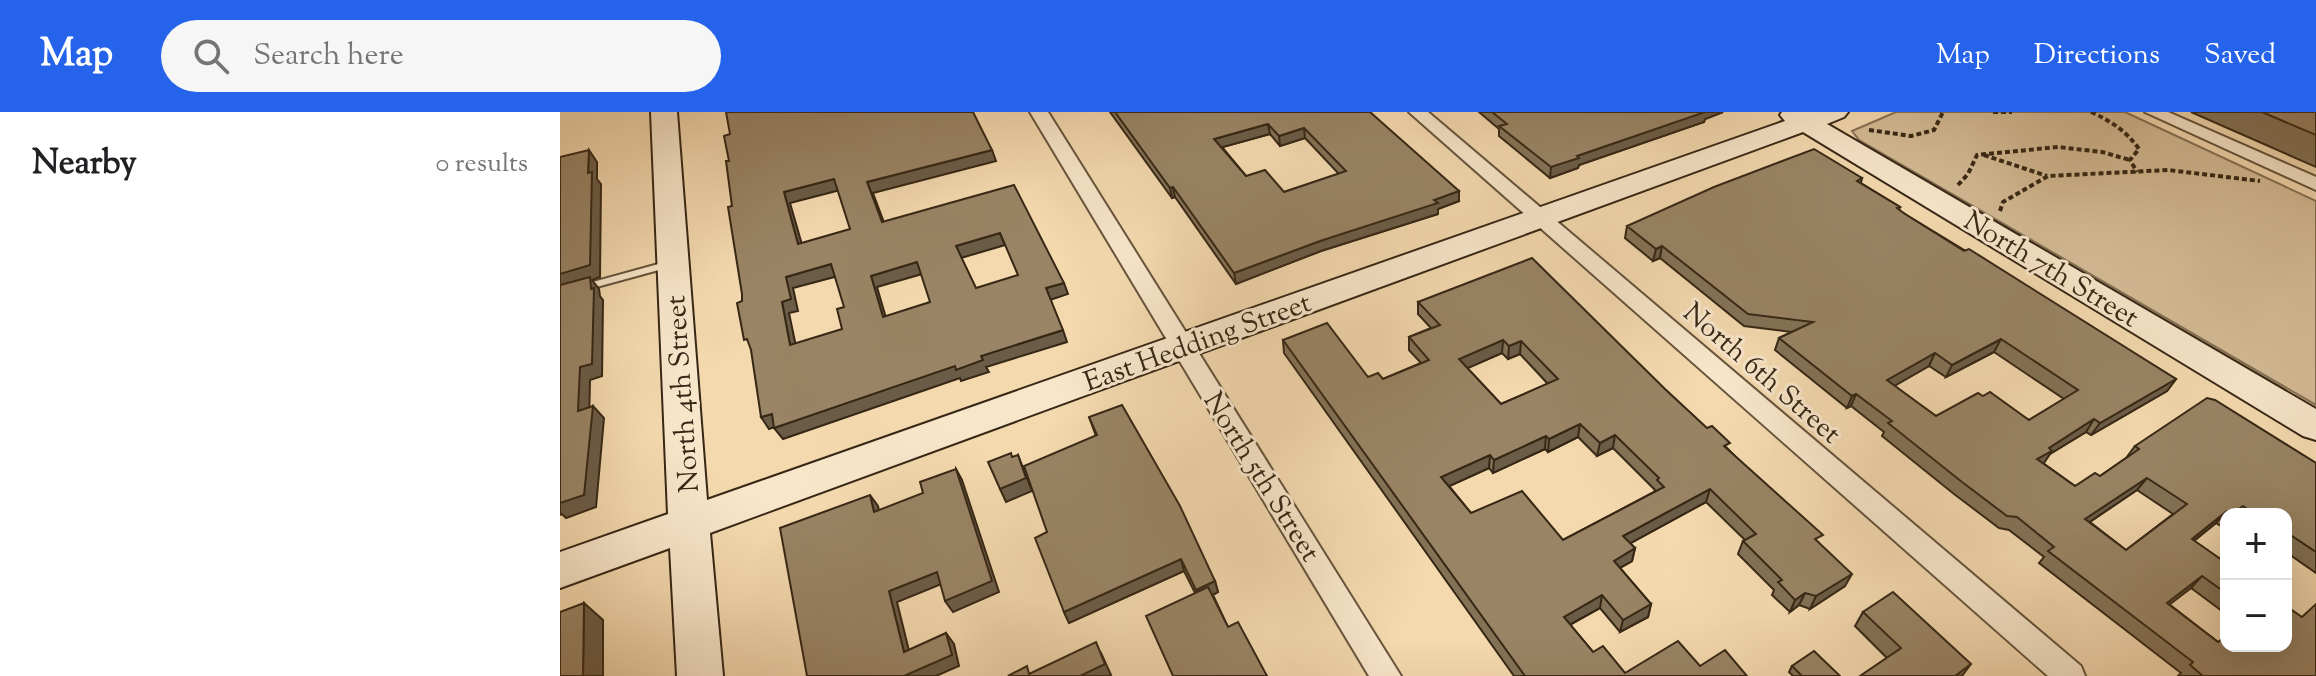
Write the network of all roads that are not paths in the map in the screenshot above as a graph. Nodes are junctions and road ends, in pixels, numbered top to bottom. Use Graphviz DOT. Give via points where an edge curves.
graph roads {
  1 [pos="664,112"];
  2 [pos="1039,112"];
  3 [pos="1418,112"];
  4 [pos="2154,112"];
  5 [pos="1810,116"];
  6 [pos="2316,184"];
  7 [pos="1539,218"];
  8 [pos="673,263"];
  9 [pos="560,294"];
  10 [pos="1183,346"];
  11 [pos="2316,426"];
  12 [pos="689,522"];
  13 [pos="560,570"];
  14 [pos="700,676"];
  15 [pos="1386,676"];
  16 [pos="2070,676"];
  1 -- 8 [label="main road, North 4th Street"];
  2 -- 10 [label="street, North 5th Street"];
  3 -- 7 [label="street, North 6th Street"];
  4 -- 6 [label="street"];
  5 -- 7 [label="main road, East Hedding Street"];
  5 -- 11 [label="main road, North 7th Street" via="1934,199"];
  7 -- 10 [label="main road, East Hedding Street"];
  7 -- 16 [label="street, North 6th Street"];
  8 -- 9 [label="lane"];
  8 -- 12 [label="main road, North 4th Street"];
  10 -- 12 [label="main road, East Hedding Street"];
  10 -- 15 [label="street, North 5th Street"];
  12 -- 13 [label="main road, East Hedding Street"];
  12 -- 14 [label="main road, North 4th Street"];
}
